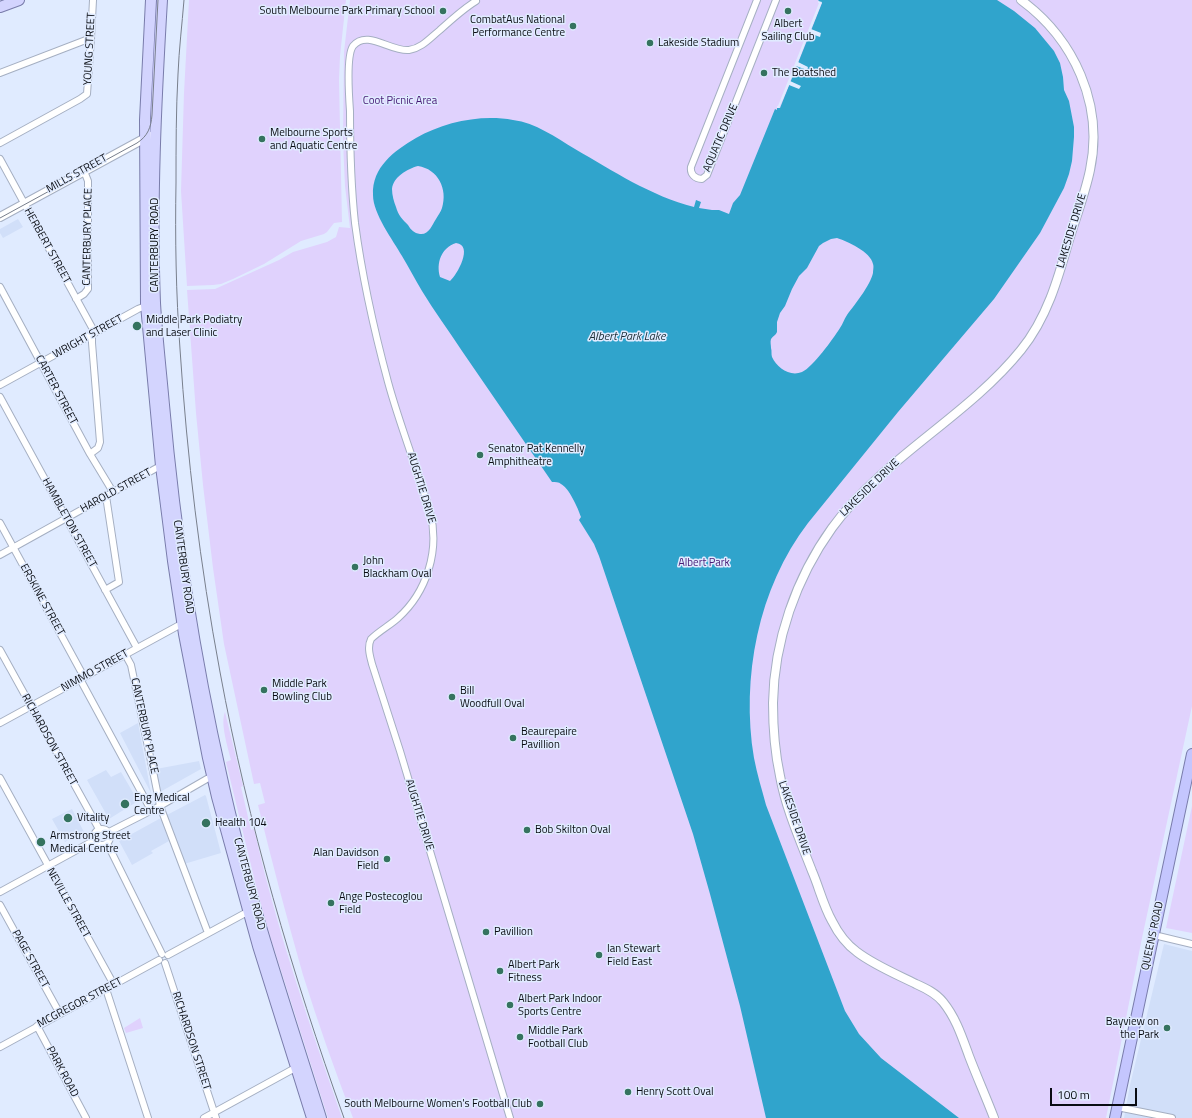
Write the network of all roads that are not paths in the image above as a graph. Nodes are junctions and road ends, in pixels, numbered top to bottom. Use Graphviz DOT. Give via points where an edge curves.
graph roads {
  1 [pos="19,0"];
  2 [pos="93,0"];
  3 [pos="151,0"];
  4 [pos="162,0"];
  5 [pos="476,0"];
  6 [pos="757,0"];
  7 [pos="776,0"];
  8 [pos="1021,0"];
  9 [pos="0,7"];
  10 [pos="91,38"];
  11 [pos="0,73"];
  12 [pos="155,133"];
  13 [pos="145,137"];
  14 [pos="0,143"];
  15 [pos="0,159"];
  16 [pos="84,171"];
  17 [pos="24,204"];
  18 [pos="0,217"];
  19 [pos="0,287"];
  20 [pos="76,299"];
  21 [pos="151,305"];
  22 [pos="93,334"];
  23 [pos="41,362"];
  24 [pos="0,385"];
  25 [pos="0,397"];
  26 [pos="90,454"];
  27 [pos="165,464"];
  28 [pos="113,492"];
  29 [pos="106,496"];
  30 [pos="66,518"];
  31 [pos="0,523"];
  32 [pos="13,548"];
  33 [pos="0,555"];
  34 [pos="105,590"];
  35 [pos="187,621"];
  36 [pos="137,648"];
  37 [pos="0,650"];
  38 [pos="125,654"];
  39 [pos="82,678"];
  40 [pos="30,706"];
  41 [pos="0,723"];
  42 [pos="1192,754"];
  43 [pos="212,776"];
  44 [pos="0,778"];
  45 [pos="160,806"];
  46 [pos="151,810"];
  47 [pos="99,829"];
  48 [pos="109,832"];
  49 [pos="95,840"];
  50 [pos="107,843"];
  51 [pos="48,866"];
  52 [pos="0,892"];
  53 [pos="0,905"];
  54 [pos="252,909"];
  55 [pos="208,933"];
  56 [pos="1154,935"];
  57 [pos="1192,944"];
  58 [pos="165,954"];
  59 [pos="162,962"];
  60 [pos="114,985"];
  61 [pos="106,989"];
  62 [pos="60,1014"];
  63 [pos="37,1026"];
  64 [pos="0,1047"];
  65 [pos="300,1065"];
  66 [pos="1117,1107"];
  67 [pos="215,1115"];
  68 [pos="86,1118"];
  69 [pos="148,1118"];
  70 [pos="204,1118"];
  71 [pos="312,1118"];
  72 [pos="321,1118"];
  73 [pos="510,1118"];
  74 [pos="994,1118"];
  75 [pos="1115,1118"];
  76 [pos="1172,1118"];
  1 -- 9 [label="main road"];
  2 -- 10 [label="street, YOUNG STREET"];
  3 -- 13 [label="main road, CANTERBURY ROAD"];
  4 -- 12 [label="main road, CANTERBURY ROAD"];
  5 -- 73 [label="street, AUGHTIE DRIVE" via="416,48 399,49 372,40 363,40 354,45 350,54 349,82 351,167 359,252 374,329 400,424 428,504 434,539 432,561 413,601 401,615 372,638 369,647 372,664"];
  6 -- 7 [label="street, AQUATIC DRIVE" via="691,167 692,175 698,178 702,179 707,175"];
  8 -- 74 [label="street, LAKESIDE DRIVE" via="1037,12 1064,43 1084,82 1091,112 1093,135 1090,169 1055,288 1025,345 1009,364 974,397 876,479 828,533 807,571 787,619 776,670 773,703 780,778 789,811 830,918 844,939 859,954 929,990 942,1000 957,1025"];
  10 -- 11 [label="street"];
  10 -- 14 [label="street, YOUNG STREET" via="88,91 85,96"];
  12 -- 13 [label="street, MILLS STREET"];
  12 -- 21 [label="main road, CANTERBURY ROAD" via="154,268"];
  13 -- 16 [label="street, MILLS STREET"];
  13 -- 21 [label="main road, CANTERBURY ROAD"];
  15 -- 17 [label="street, HERBERT STREET"];
  16 -- 17 [label="street, MILLS STREET"];
  16 -- 20 [label="street, CANTERBURY PLACE" via="88,181 88,289"];
  17 -- 18 [label="street, MILLS STREET"];
  17 -- 20 [label="street, HERBERT STREET"];
  19 -- 23 [label="street, CARTER STREET"];
  20 -- 22 [label="street, HERBERT STREET"];
  21 -- 22 [label="street, WRIGHT STREET"];
  21 -- 27 [label="main road, CANTERBURY ROAD"];
  22 -- 23 [label="street, WRIGHT STREET"];
  22 -- 26 [label="street" via="100,442 98,448"];
  23 -- 24 [label="street, WRIGHT STREET"];
  23 -- 26 [label="street, CARTER STREET"];
  25 -- 30 [label="street, HAMBLETON STREET"];
  26 -- 28 [label="street, CARTER STREET"];
  27 -- 28 [label="street, HAROLD STREET"];
  27 -- 35 [label="main road, CANTERBURY ROAD"];
  28 -- 29 [label="street, HAROLD STREET"];
  29 -- 30 [label="street, HAROLD STREET"];
  29 -- 34 [label="street" via="120,582"];
  30 -- 32 [label="street, HAROLD STREET"];
  30 -- 34 [label="street, HAMBLETON STREET"];
  31 -- 32 [label="street, ERSKINE STREET"];
  32 -- 33 [label="street, HAROLD STREET"];
  32 -- 39 [label="street, ERSKINE STREET"];
  34 -- 36 [label="street, HAMBLETON STREET"];
  35 -- 36 [label="street, NIMMO STREET"];
  35 -- 43 [label="main road, CANTERBURY ROAD"];
  35 -- 54 [label="main road, CANTERBURY ROAD"];
  36 -- 38 [label="street, NIMMO STREET"];
  37 -- 40 [label="street, RICHARDSON STREET"];
  38 -- 39 [label="street, NIMMO STREET"];
  38 -- 45 [label="street, CANTERBURY PLACE" via="131,665"];
  39 -- 40 [label="street, NIMMO STREET"];
  39 -- 46 [label="street, ERSKINE STREET"];
  40 -- 41 [label="street, NIMMO STREET"];
  40 -- 47 [label="street, RICHARDSON STREET"];
  42 -- 56 [label="highway, QUEENS ROAD"];
  43 -- 45 [label="street"];
  43 -- 54 [label="main road, CANTERBURY ROAD" via="231,851"];
  44 -- 51 [label="street, NEVILLE STREET"];
  45 -- 46 [label="street"];
  45 -- 55 [label="street, CANTERBURY PLACE"];
  46 -- 48 [label="street"];
  47 -- 48 [label="street" via="103,828"];
  47 -- 49 [label="street" via="94,835"];
  48 -- 50 [label="street" via="110,839"];
  49 -- 50 [label="street" via="102,845"];
  49 -- 51 [label="street"];
  50 -- 58 [label="street"];
  51 -- 52 [label="street"];
  51 -- 60 [label="street, NEVILLE STREET"];
  53 -- 62 [label="street, PAGE STREET"];
  54 -- 55 [label="street"];
  54 -- 65 [label="main road, CANTERBURY ROAD"];
  55 -- 58 [label="street"];
  56 -- 57 [label="street"];
  56 -- 66 [label="highway, QUEENS ROAD"];
  58 -- 59 [label="street" via="160,956"];
  58 -- 59 [label="street" via="169,960"];
  59 -- 60 [label="street, MCGREGOR STREET"];
  59 -- 67 [label="street, RICHARDSON STREET"];
  60 -- 61 [label="street, MCGREGOR STREET"];
  61 -- 62 [label="street, MCGREGOR STREET"];
  61 -- 69 [label="street"];
  62 -- 63 [label="street, MCGREGOR STREET"];
  63 -- 64 [label="street, MCGREGOR STREET"];
  63 -- 68 [label="street, PARK ROAD"];
  65 -- 67 [label="street"];
  65 -- 71 [label="main road, CANTERBURY ROAD"];
  65 -- 72 [label="main road, CANTERBURY ROAD"];
  66 -- 75 [label="highway, QUEENS ROAD"];
  66 -- 76 [label="street"];
  67 -- 70 [label="street"];
}
